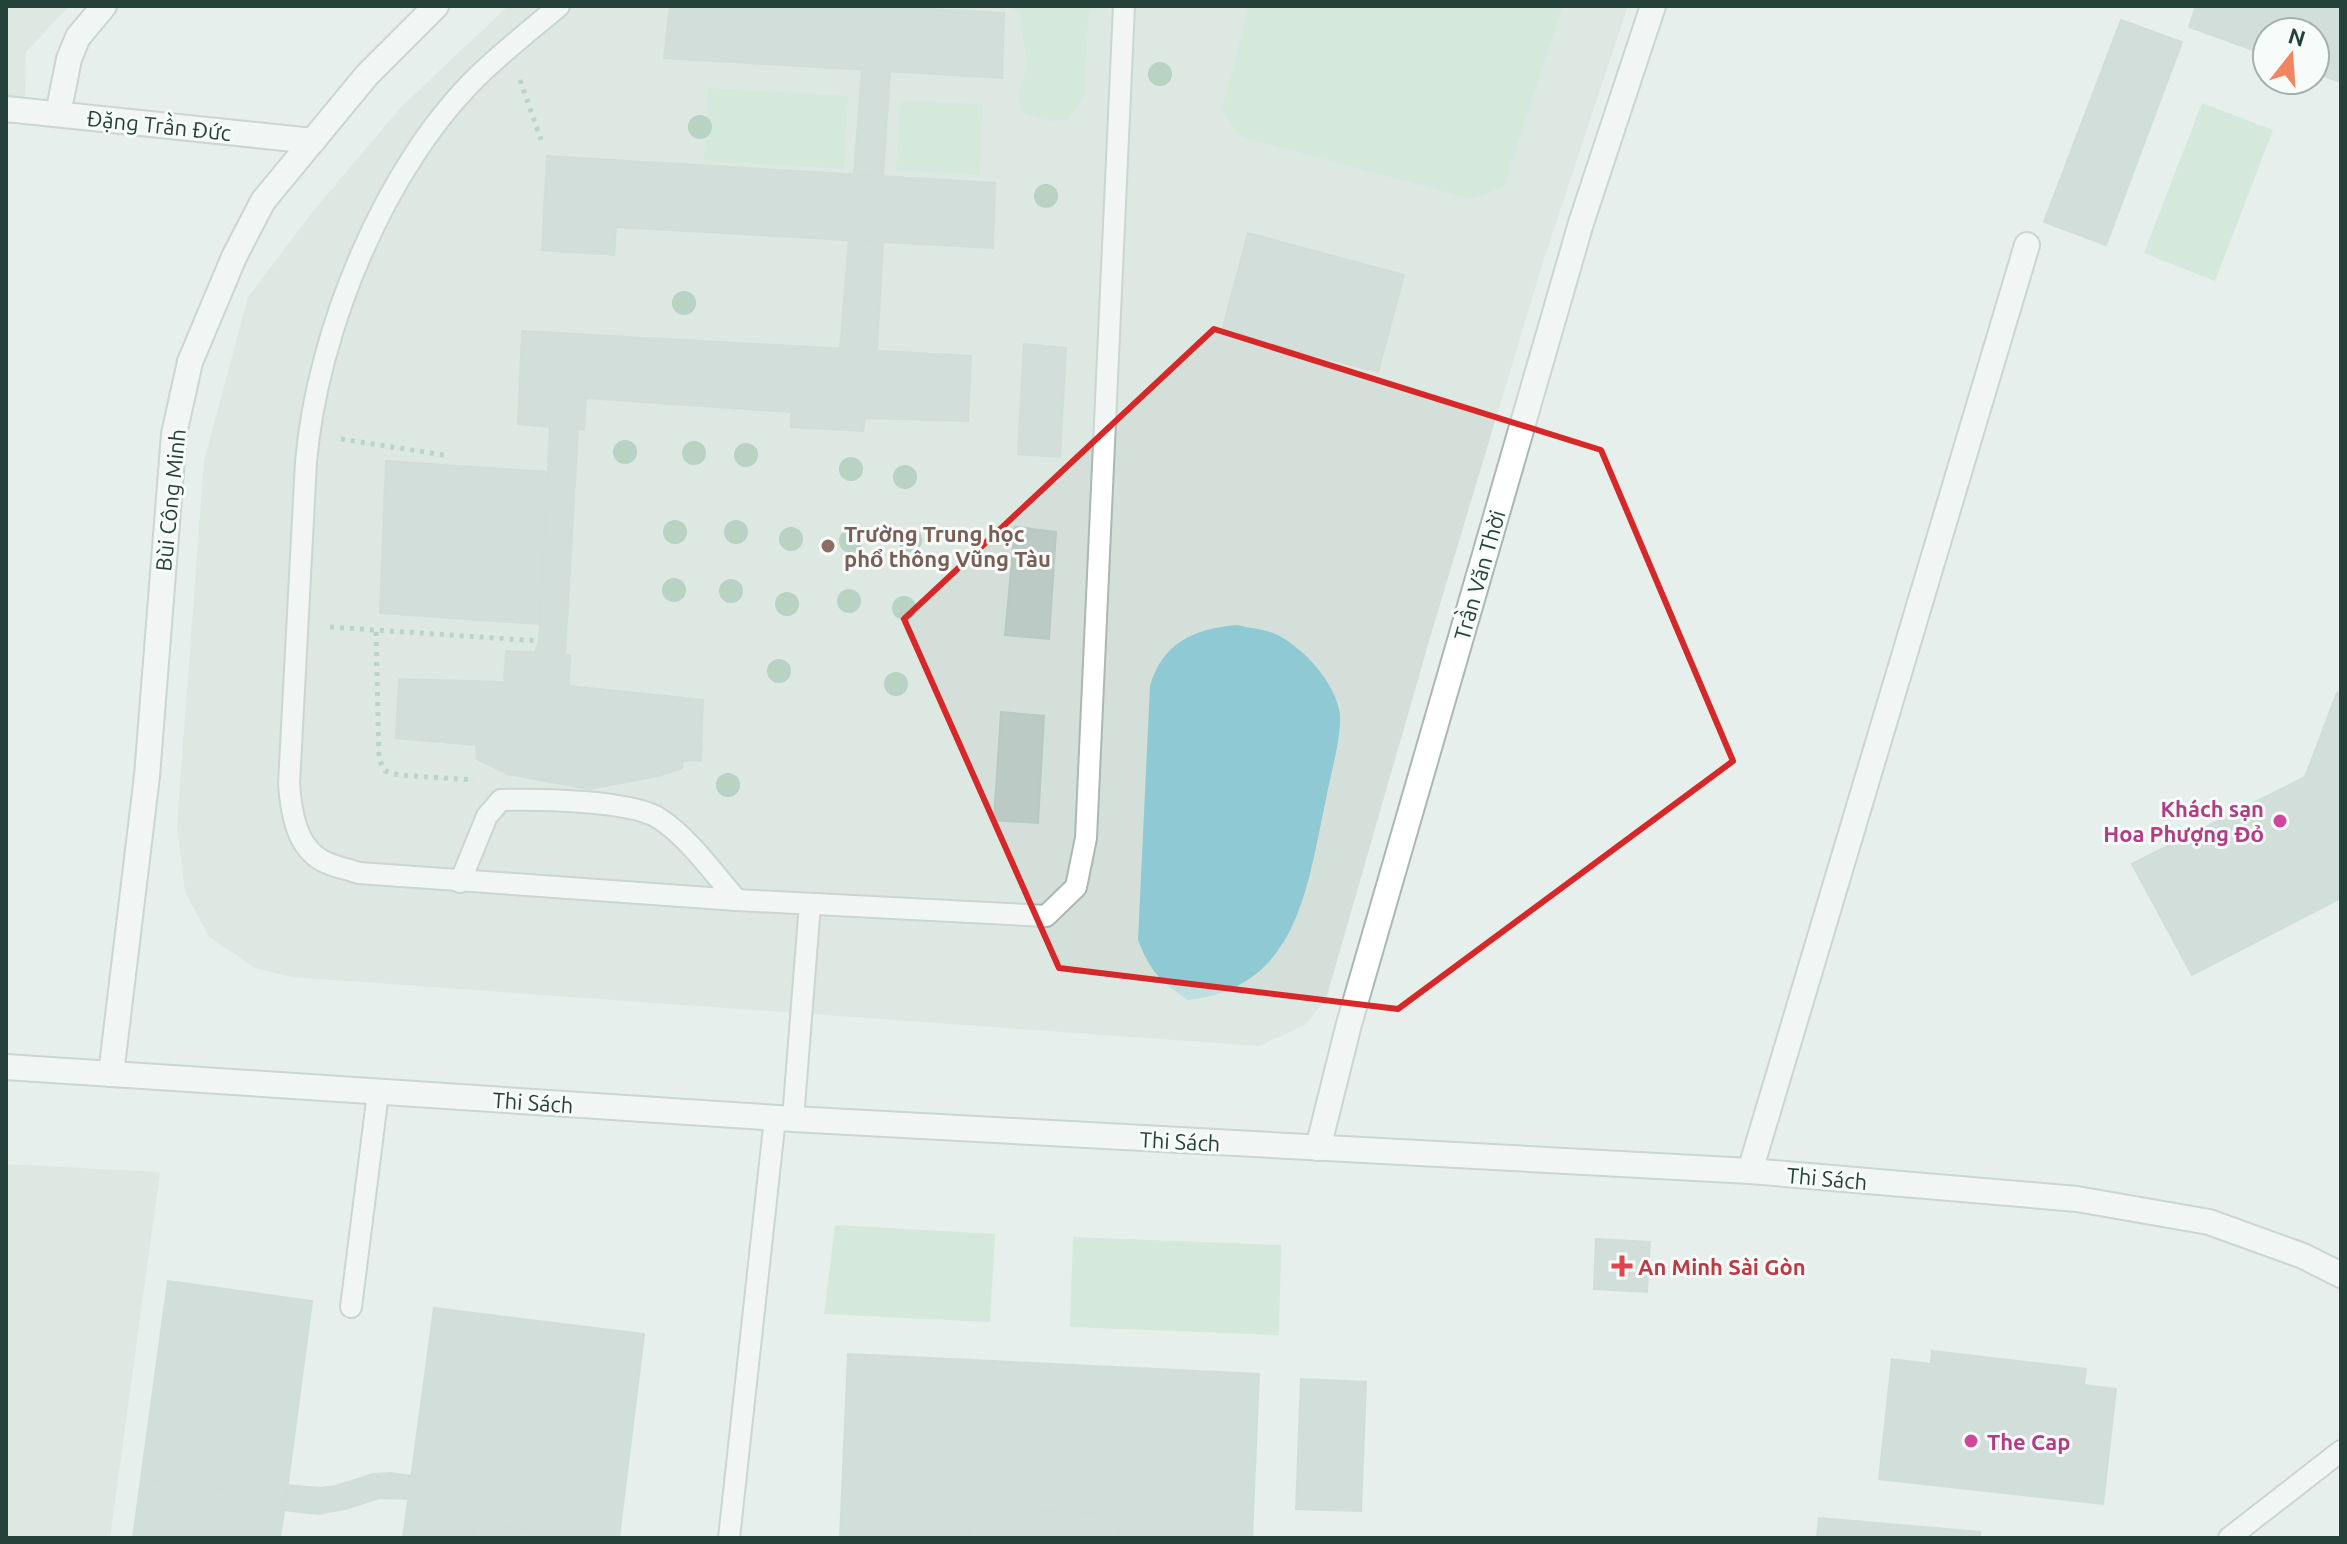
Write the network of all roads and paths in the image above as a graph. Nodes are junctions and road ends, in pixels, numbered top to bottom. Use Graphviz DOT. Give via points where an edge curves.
graph roads {
  1 [pos="104,6"];
  2 [pos="436,6"];
  3 [pos="559,6"];
  4 [pos="1124,6"];
  5 [pos="1653,6"];
  6 [pos="510,49"];
  7 [pos="6,109"];
  8 [pos="58,114"];
  9 [pos="541,140"];
  10 [pos="313,141"];
  11 [pos="2027,245"];
  12 [pos="309,434"];
  13 [pos="444,455"];
  14 [pos="297,624"];
  15 [pos="376,632"];
  16 [pos="539,641"];
  17 [pos="489,782"];
  18 [pos="460,882"];
  19 [pos="737,900"];
  20 [pos="810,904"];
  21 [pos="6,1067"];
  22 [pos="111,1074"];
  23 [pos="378,1093"];
  24 [pos="784,1118"];
  25 [pos="1318,1148"];
  26 [pos="1750,1171"];
  27 [pos="2341,1275"];
  28 [pos="351,1307"];
  29 [pos="2341,1451"];
  30 [pos="729,1538"];
  31 [pos="2229,1538"];
  1 -- 8 [label="street" via="78,37"];
  2 -- 10 [label="street, Bùi Công Minh" via="367,75"];
  3 -- 6 [label="lane"];
  4 -- 20 [label="lane" via="1086,838 1076,887 1046,916"];
  5 -- 25 [label="street, Trần Văn Thời" via="1581,223 1349,1024"];
  6 -- 9 [label="path"];
  6 -- 12 [label="lane" via="454,103 405,170 382,213 340,304"];
  7 -- 8 [label="street, Đặng Trần Đức"];
  8 -- 10 [label="street, Đặng Trần Đức"];
  10 -- 22 [label="street, Bùi Công Minh" via="263,201 234,257 190,362 174,434 147,776"];
  11 -- 26 [label="street"];
  12 -- 13 [label="path"];
  12 -- 14 [label="lane"];
  14 -- 15 [label="path"];
  14 -- 18 [label="lane" via="289,784 299,836 320,860 359,873"];
  15 -- 16 [label="path"];
  15 -- 17 [label="path" via="379,759 385,771"];
  18 -- 19 [label="lane"];
  18 -- 19 [label="lane" via="487,816 501,800 630,806 659,818"];
  19 -- 20 [label="lane"];
  20 -- 24 [label="lane"];
  21 -- 22 [label="street, Thi Sách"];
  22 -- 23 [label="street, Thi Sách"];
  23 -- 24 [label="street, Thi Sách"];
  23 -- 28 [label="lane"];
  24 -- 25 [label="street, Thi Sách"];
  24 -- 30 [label="lane"];
  25 -- 26 [label="street, Thi Sách"];
  26 -- 27 [label="street, Thi Sách" via="2077,1199 2180,1216 2222,1226"];
  29 -- 31 [label="lane"];
}
